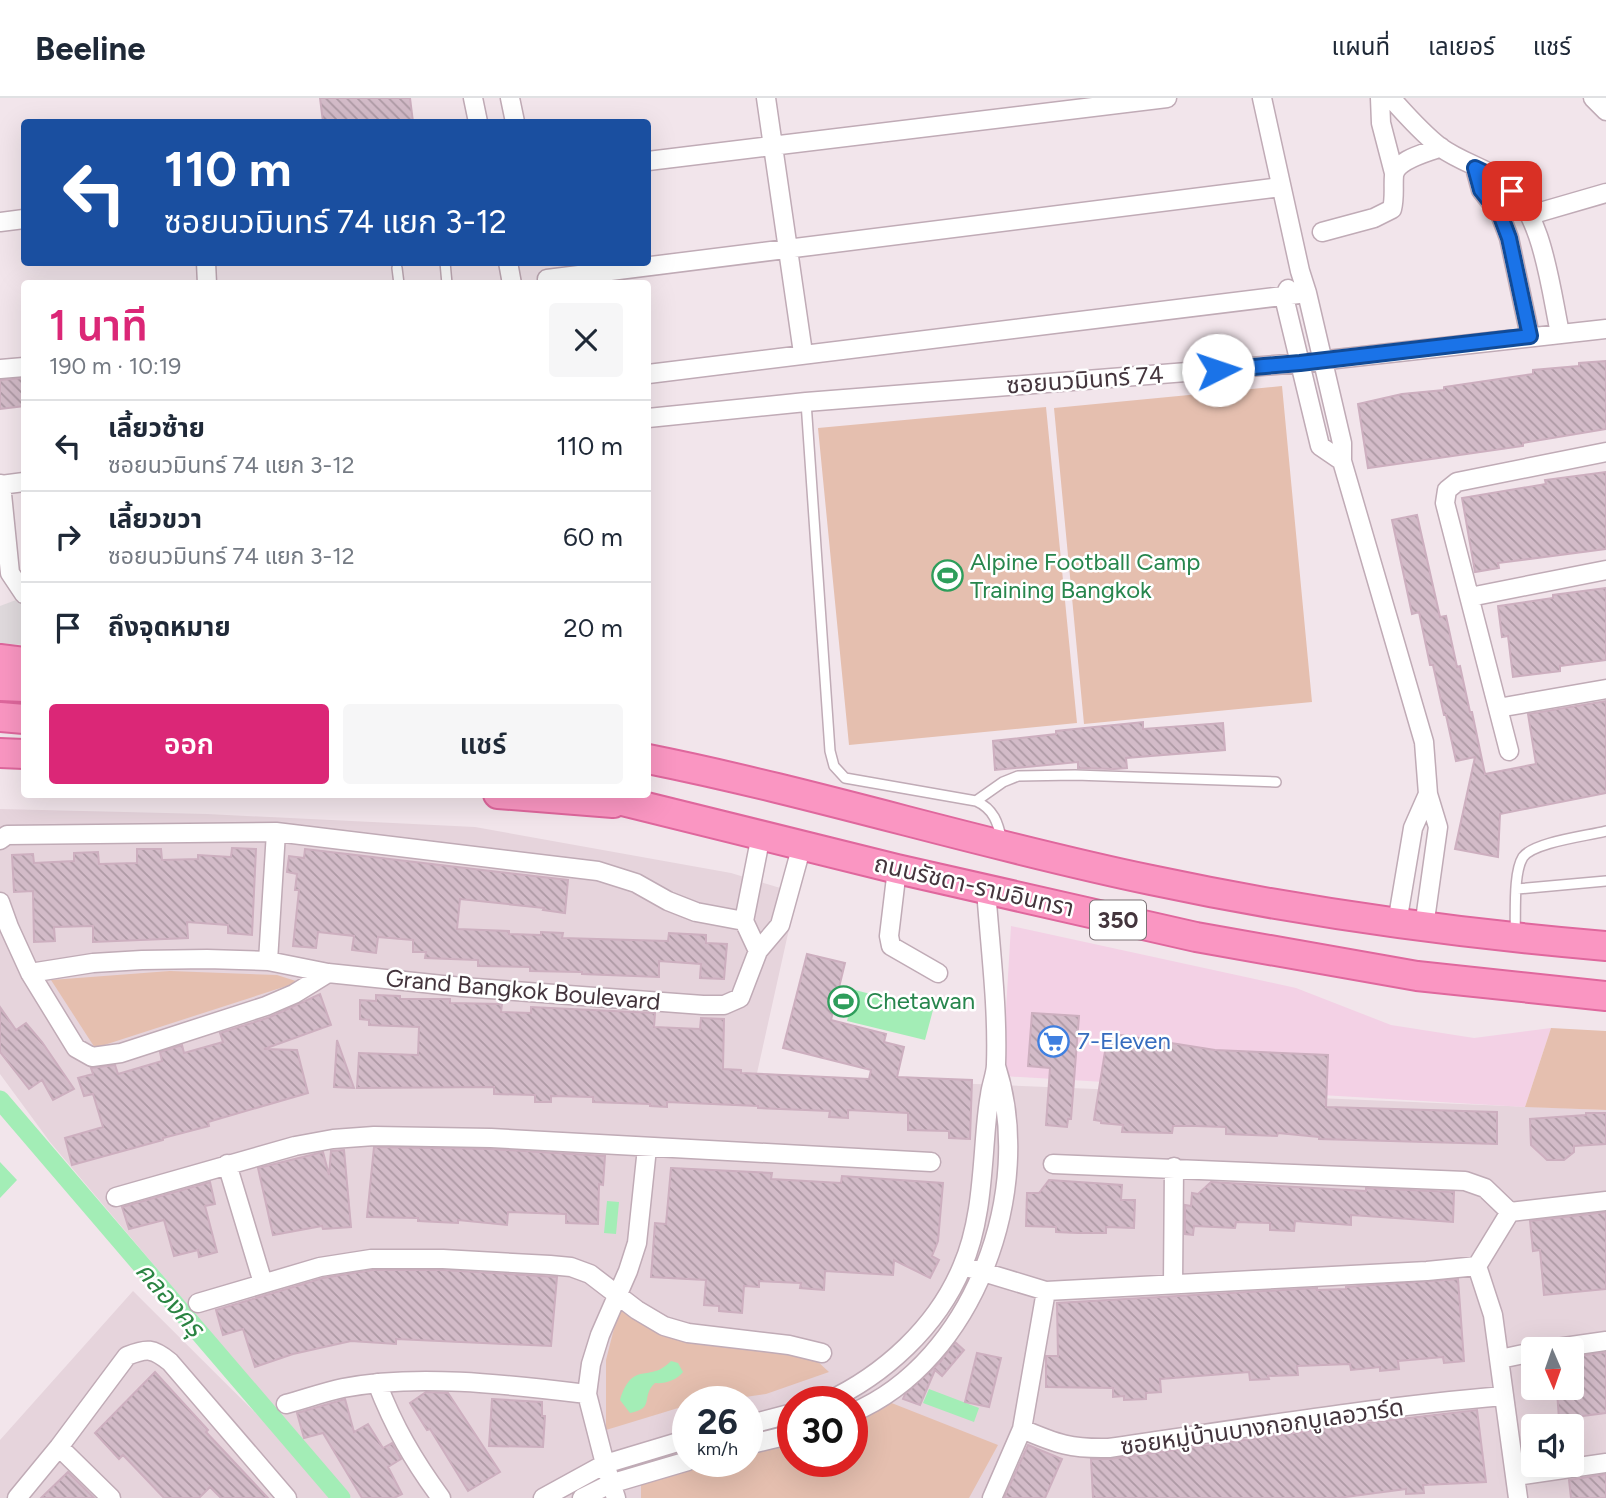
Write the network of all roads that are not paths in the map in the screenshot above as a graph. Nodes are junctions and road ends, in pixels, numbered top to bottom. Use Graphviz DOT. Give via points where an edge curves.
graph roads {
  1 [pos="473,98"];
  2 [pos="510,98"];
  3 [pos="766,98"];
  4 [pos="1167,98"];
  5 [pos="1262,98"];
  6 [pos="1380,98"];
  7 [pos="1391,98"];
  8 [pos="1593,98"];
  9 [pos="1606,111"];
  10 [pos="477,119"];
  11 [pos="514,119"];
  12 [pos="773,146"];
  13 [pos="1441,147"];
  14 [pos="651,161"];
  15 [pos="1475,168"];
  16 [pos="1394,173"];
  17 [pos="1281,187"];
  18 [pos="1606,193"];
  19 [pos="1530,215"];
  20 [pos="21,219"];
  21 [pos="0,222"];
  22 [pos="1322,232"];
  23 [pos="789,250"];
  24 [pos="651,264"];
  25 [pos="633,266"];
  26 [pos="397,268"];
  27 [pos="1300,271"];
  28 [pos="546,275"];
  29 [pos="398,280"];
  30 [pos="1307,293"];
  31 [pos="1284,297"];
  32 [pos="1606,329"];
  33 [pos="1560,333"];
  34 [pos="1530,336"];
  35 [pos="803,353"];
  36 [pos="1323,361"];
  37 [pos="1300,363"];
  38 [pos="21,367"];
  39 [pos="0,369"];
  40 [pos="651,374"];
  41 [pos="806,402"];
  42 [pos="651,418"];
  43 [pos="1606,452"];
  44 [pos="1342,461"];
  45 [pos="21,482"];
  46 [pos="0,484"];
  47 [pos="1606,570"];
  48 [pos="21,590"];
  49 [pos="1471,597"];
  50 [pos="21,665"];
  51 [pos="7,680"];
  52 [pos="1606,689"];
  53 [pos="1498,708"];
  54 [pos="1509,751"];
  55 [pos="0,753"];
  56 [pos="21,754"];
  57 [pos="651,760"];
  58 [pos="1276,782"];
  59 [pos="1428,794"];
  60 [pos="548,798"];
  61 [pos="609,798"];
  62 [pos="976,801"];
  63 [pos="636,805"];
  64 [pos="1606,831"];
  65 [pos="276,832"];
  66 [pos="761,835"];
  67 [pos="0,840"];
  68 [pos="802,845"];
  69 [pos="1003,846"];
  70 [pos="897,869"];
  71 [pos="1606,881"];
  72 [pos="986,889"];
  73 [pos="1517,889"];
  74 [pos="0,902"];
  75 [pos="744,921"];
  76 [pos="1410,925"];
  77 [pos="1514,938"];
  78 [pos="1606,946"];
  79 [pos="758,951"];
  80 [pos="268,961"];
  81 [pos="30,973"];
  82 [pos="328,973"];
  83 [pos="938,973"];
  84 [pos="1606,996"];
  85 [pos="996,1066"];
  86 [pos="647,1148"];
  87 [pos="931,1162"];
  88 [pos="227,1164"];
  89 [pos="1053,1164"];
  90 [pos="1174,1167"];
  91 [pos="116,1197"];
  92 [pos="1606,1201"];
  93 [pos="1510,1212"];
  94 [pos="963,1266"];
  95 [pos="1478,1266"];
  96 [pos="983,1272"];
  97 [pos="263,1283"];
  98 [pos="1173,1284"];
  99 [pos="1046,1291"];
  100 [pos="618,1294"];
  101 [pos="198,1303"];
  102 [pos="1606,1341"];
  103 [pos="1584,1344"];
  104 [pos="822,1353"];
  105 [pos="1521,1355"];
  106 [pos="1500,1359"];
  107 [pos="377,1383"];
  108 [pos="856,1386"];
  109 [pos="587,1394"];
  110 [pos="1504,1396"];
  111 [pos="868,1404"];
  112 [pos="286,1405"];
  113 [pos="1022,1429"];
  114 [pos="672,1444"];
  115 [pos="58,1447"];
  116 [pos="1606,1463"];
  117 [pos="604,1464"];
  118 [pos="672,1467"];
  119 [pos="1516,1476"];
  120 [pos="613,1491"];
  121 [pos="17,1498"];
  122 [pos="110,1498"];
  123 [pos="287,1498"];
  124 [pos="441,1498"];
  125 [pos="543,1498"];
  126 [pos="582,1498"];
  127 [pos="992,1498"];
  128 [pos="1518,1498"];
  1 -- 10 [label="street"];
  2 -- 11 [label="street"];
  3 -- 12 [label="street"];
  4 -- 12 [label="street"];
  5 -- 17 [label="street"];
  6 -- 16 [label="street" via="1381,123"];
  7 -- 13 [label="street"];
  8 -- 9 [label="street"];
  12 -- 14 [label="street"];
  12 -- 23 [label="street"];
  13 -- 15 [label="street"];
  13 -- 16 [label="street" via="1400,164"];
  15 -- 19 [label="street" via="1502,181"];
  15 -- 34 [label="street" via="1481,190 1500,214 1509,238"];
  16 -- 22 [label="street" via="1392,209"];
  17 -- 23 [label="street"];
  17 -- 27 [label="street"];
  18 -- 19 [label="street"];
  19 -- 33 [label="street"];
  20 -- 21 [label="street"];
  23 -- 24 [label="street"];
  23 -- 35 [label="street"];
  25 -- 28 [label="street"];
  26 -- 29 [label="lane"];
  27 -- 30 [label="street"];
  27 -- 31 [label="street"];
  30 -- 31 [label="street"];
  30 -- 36 [label="street"];
  31 -- 35 [label="street"];
  31 -- 37 [label="street"];
  32 -- 33 [label="street, ซอยนวมินทร์ 74"];
  33 -- 34 [label="street, ซอยนวมินทร์ 74"];
  34 -- 36 [label="street, ซอยนวมินทร์ 74"];
  35 -- 40 [label="street"];
  36 -- 37 [label="street, ซอยนวมินทร์ 74"];
  36 -- 44 [label="street"];
  37 -- 41 [label="street, ซอยนวมินทร์ 74"];
  37 -- 44 [label="street" via="1320,446"];
  38 -- 39 [label="street"];
  41 -- 42 [label="street, ซอยนวมินทร์ 74"];
  41 -- 62 [label="lane" via="834,766 845,778"];
  43 -- 49 [label="street" via="1457,482 1447,490 1445,503"];
  44 -- 59 [label="street" via="1424,742"];
  45 -- 46 [label="street"];
  46 -- 48 [label="street" via="10,573"];
  47 -- 49 [label="street"];
  49 -- 53 [label="street"];
  50 -- 51 [label="main road"];
  52 -- 53 [label="street"];
  53 -- 54 [label="street"];
  55 -- 56 [label="main road"];
  57 -- 69 [label="main road, ถนนรัชดา-รามอินทรา / 350"];
  58 -- 62 [label="lane" via="1018,776"];
  59 -- 76 [label="street" via="1413,828"];
  59 -- 76 [label="street" via="1438,827"];
  60 -- 63 [label="main road"];
  61 -- 63 [label="main road, ถนนรัชดา-รามอินทรา / 350"];
  62 -- 69 [label="lane" via="995,816"];
  63 -- 66 [label="main road, ถนนรัชดา-รามอินทรา / 350"];
  64 -- 73 [label="lane" via="1534,848 1521,863"];
  65 -- 67 [label="street" via="7,835"];
  65 -- 75 [label="street" via="598,871 636,883 696,912"];
  65 -- 80 [label="street"];
  66 -- 68 [label="main road, ถนนรัชดา-รามอินทรา / 350"];
  66 -- 75 [label="street"];
  68 -- 70 [label="main road, ถนนรัชดา-รามอินทรา / 350"];
  68 -- 79 [label="street, Grand Bangkok Boulevard" via="780,925"];
  69 -- 76 [label="main road, ถนนรัชดา-รามอินทรา / 350" via="1230,896"];
  70 -- 72 [label="main road, ถนนรัชดา-รามอินทรา / 350"];
  70 -- 83 [label="street" via="891,946"];
  71 -- 73 [label="lane"];
  72 -- 84 [label="main road, ถนนรัชดา-รามอินทรา / 350" via="1304,958 1417,976"];
  72 -- 85 [label="street"];
  73 -- 77 [label="lane"];
  74 -- 81 [label="street"];
  75 -- 79 [label="street"];
  76 -- 77 [label="main road, ถนนรัชดา-รามอินทรา / 350"];
  77 -- 78 [label="main road, ถนนรัชดา-รามอินทรา / 350"];
  79 -- 82 [label="street, Grand Bangkok Boulevard" via="740,998 724,1005 514,992"];
  80 -- 81 [label="street, Grand Bangkok Boulevard" via="142,960"];
  80 -- 82 [label="street, Grand Bangkok Boulevard"];
  81 -- 82 [label="street" via="76,1048 92,1057 121,1053 266,1006"];
  85 -- 94 [label="street" via="975,1221"];
  85 -- 96 [label="street" via="1006,1095 1007,1173 1001,1215"];
  86 -- 87 [label="street"];
  86 -- 88 [label="street" via="479,1137 374,1136 307,1144"];
  86 -- 100 [label="street" via="636,1242"];
  88 -- 91 [label="street"];
  88 -- 97 [label="street"];
  89 -- 90 [label="street"];
  90 -- 93 [label="street" via="1465,1181 1485,1188"];
  90 -- 98 [label="street"];
  92 -- 93 [label="street"];
  93 -- 95 [label="street"];
  94 -- 96 [label="street"];
  94 -- 108 [label="street" via="908,1346"];
  95 -- 98 [label="street"];
  95 -- 106 [label="street"];
  96 -- 99 [label="street"];
  96 -- 111 [label="street" via="952,1329 928,1359"];
  97 -- 100 [label="street" via="371,1259 443,1259 571,1267"];
  97 -- 101 [label="street"];
  98 -- 99 [label="street"];
  99 -- 113 [label="street"];
  100 -- 104 [label="street" via="664,1326 688,1333"];
  100 -- 109 [label="street" via="600,1335"];
  102 -- 103 [label="street"];
  105 -- 106 [label="street"];
  106 -- 110 [label="street"];
  107 -- 109 [label="street" via="420,1381"];
  107 -- 112 [label="street"];
  107 -- 124 [label="street" via="396,1432"];
  109 -- 117 [label="street"];
  110 -- 113 [label="street, ซอยหมู่บ้านบางกอกบูเลอวาร์ด" via="1109,1448 1076,1448"];
  110 -- 119 [label="street"];
  113 -- 127 [label="street"];
  114 -- 117 [label="street"];
  115 -- 121 [label="street"];
  115 -- 122 [label="street"];
  115 -- 123 [label="street" via="127,1356 143,1350 157,1352"];
  116 -- 119 [label="street"];
  117 -- 120 [label="street"];
  117 -- 125 [label="street"];
  118 -- 120 [label="street"];
  119 -- 128 [label="street"];
  120 -- 126 [label="street"];
}
